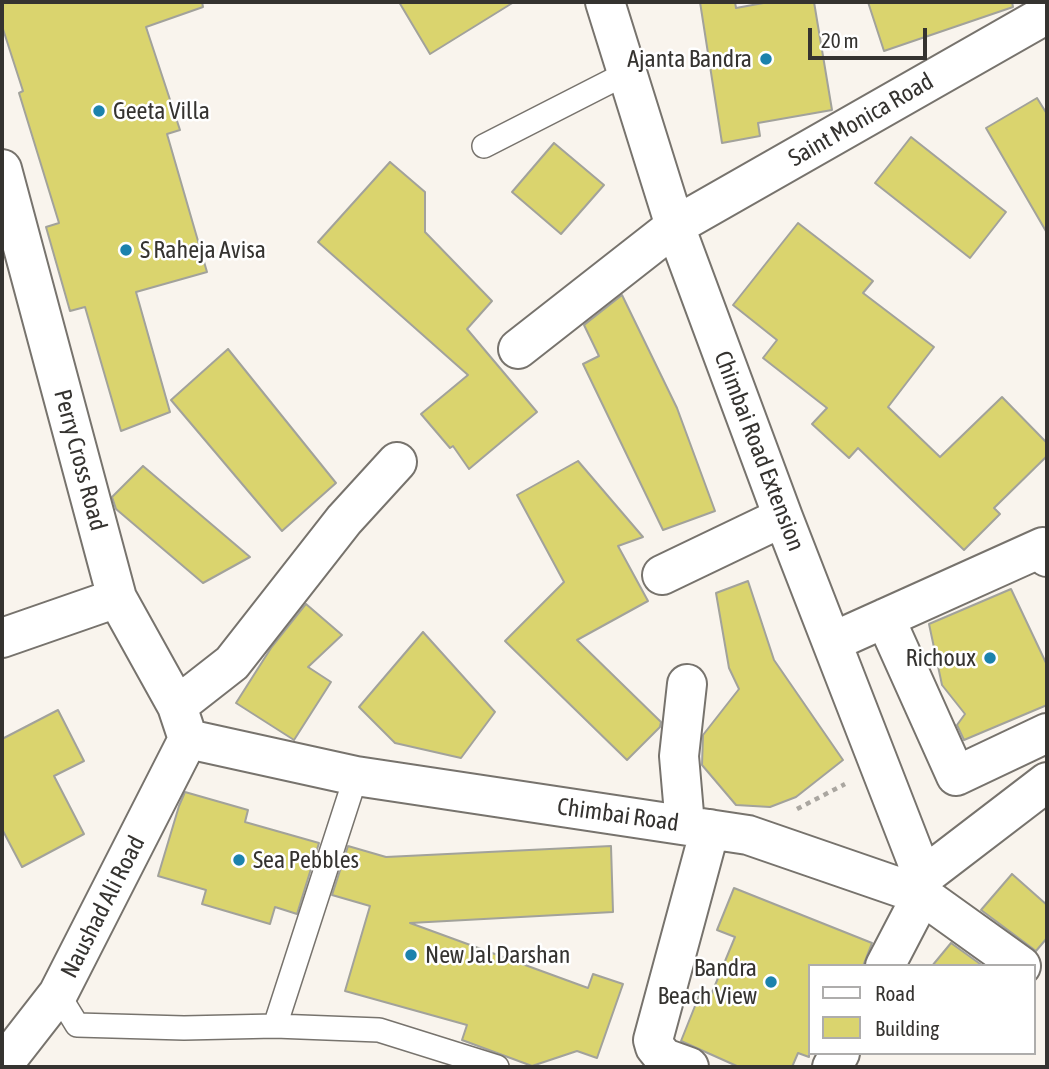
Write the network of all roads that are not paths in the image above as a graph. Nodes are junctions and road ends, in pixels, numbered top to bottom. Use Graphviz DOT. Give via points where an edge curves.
graph roads {
  1 [pos="605,2"];
  2 [pos="1047,14"];
  3 [pos="627,73"];
  4 [pos="484,146"];
  5 [pos="2,169"];
  6 [pos="675,226"];
  7 [pos="518,349"];
  8 [pos="397,463"];
  9 [pos="783,517"];
  10 [pos="1047,557"];
  11 [pos="662,575"];
  12 [pos="117,598"];
  13 [pos="885,618"];
  14 [pos="2,638"];
  15 [pos="832,642"];
  16 [pos="687,684"];
  17 [pos="183,722"];
  18 [pos="1047,733"];
  19 [pos="356,776"];
  20 [pos="1047,782"];
  21 [pos="697,827"];
  22 [pos="923,886"];
  23 [pos="887,964"];
  24 [pos="1019,964"];
  25 [pos="58,994"];
  26 [pos="275,1026"];
  27 [pos="2,1066"];
  28 [pos="497,1067"];
  29 [pos="689,1067"];
  1 -- 3 [label="street, Chimbai Road Extension"];
  2 -- 6 [label="street, Saint Monica Road"];
  3 -- 4 [label="lane"];
  3 -- 6 [label="street, Chimbai Road Extension"];
  5 -- 12 [label="street, Perry Cross Road"];
  6 -- 7 [label="street, Saint Monica Road"];
  6 -- 9 [label="street, Chimbai Road Extension"];
  8 -- 17 [label="street" via="344,520"];
  9 -- 11 [label="street"];
  9 -- 15 [label="street, Chimbai Road Extension"];
  10 -- 13 [label="street" via="1043,547"];
  12 -- 14 [label="street"];
  12 -- 17 [label="street, Perry Cross Road"];
  13 -- 15 [label="street"];
  13 -- 18 [label="street" via="956,776"];
  15 -- 22 [label="street, Chimbai Road Extension"];
  16 -- 21 [label="street" via="679,756"];
  17 -- 19 [label="street, Chimbai Road"];
  17 -- 25 [label="street, Naushad Ali Road"];
  19 -- 21 [label="street, Chimbai Road"];
  19 -- 26 [label="lane"];
  20 -- 22 [label="street"];
  21 -- 22 [label="street, Chimbai Road" via="748,835"];
  21 -- 29 [label="street" via="653,1040 664,1058"];
  22 -- 23 [label="street"];
  22 -- 24 [label="street, Chimbai Road"];
  25 -- 26 [label="lane" via="77,1025"];
  25 -- 27 [label="street, Naushad Ali Road"];
  26 -- 28 [label="lane" via="379,1030"];
}
